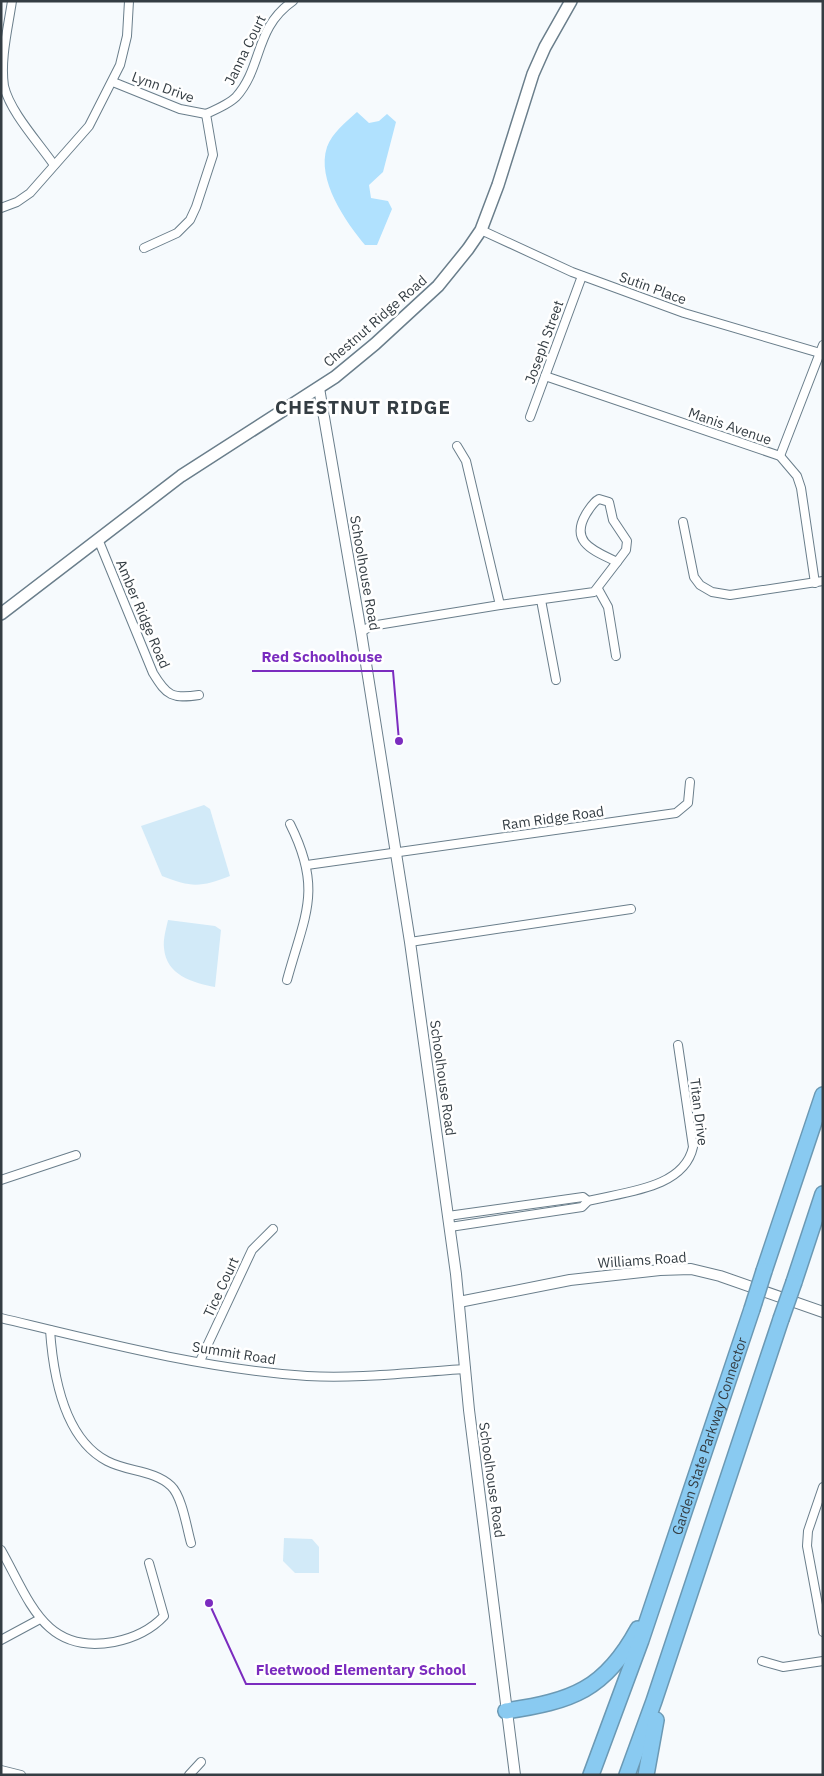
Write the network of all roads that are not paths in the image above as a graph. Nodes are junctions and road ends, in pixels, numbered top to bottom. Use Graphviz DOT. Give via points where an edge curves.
graph roads {
  1 [pos="12,1"];
  2 [pos="129,1"];
  3 [pos="293,1"];
  4 [pos="571,1"];
  5 [pos="112,82"];
  6 [pos="206,114"];
  7 [pos="54,165"];
  8 [pos="1,208"];
  9 [pos="481,230"];
  10 [pos="144,248"];
  11 [pos="582,276"];
  12 [pos="822,351"];
  13 [pos="545,376"];
  14 [pos="319,388"];
  15 [pos="530,417"];
  16 [pos="457,446"];
  17 [pos="780,456"];
  18 [pos="683,522"];
  19 [pos="98,539"];
  20 [pos="617,562"];
  21 [pos="819,582"];
  22 [pos="598,589"];
  23 [pos="541,600"];
  24 [pos="500,605"];
  25 [pos="1,614"];
  26 [pos="361,632"];
  27 [pos="616,656"];
  28 [pos="556,680"];
  29 [pos="199,696"];
  30 [pos="690,782"];
  31 [pos="290,824"];
  32 [pos="396,852"];
  33 [pos="308,865"];
  34 [pos="631,909"];
  35 [pos="410,942"];
  36 [pos="287,980"];
  37 [pos="678,1045"];
  38 [pos="823,1095"];
  39 [pos="76,1155"];
  40 [pos="1,1180"];
  41 [pos="823,1194"];
  42 [pos="588,1200"];
  43 [pos="448,1216"];
  44 [pos="450,1227"];
  45 [pos="273,1229"];
  46 [pos="459,1302"];
  47 [pos="823,1312"];
  48 [pos="1,1318"];
  49 [pos="50,1330"];
  50 [pos="200,1361"];
  51 [pos="466,1368"];
  52 [pos="823,1487"];
  53 [pos="191,1543"];
  54 [pos="1,1550"];
  55 [pos="149,1563"];
  56 [pos="660,1585"];
  57 [pos="40,1619"];
  58 [pos="677,1631"];
  59 [pos="823,1632"];
  60 [pos="1,1640"];
  61 [pos="762,1661"];
  62 [pos="823,1661"];
  63 [pos="506,1711"];
  64 [pos="201,1762"];
  65 [pos="1,1770"];
  66 [pos="21,1775"];
  67 [pos="189,1775"];
  68 [pos="515,1775"];
  69 [pos="591,1775"];
  70 [pos="627,1775"];
  71 [pos="646,1775"];
  1 -- 7 [label="street" via="4,88 21,119"];
  2 -- 5 [label="street" via="127,36"];
  3 -- 6 [label="street, Janna Court" via="271,21 244,86 235,98"];
  4 -- 9 [label="main road, Chestnut Ridge Road" via="534,74"];
  5 -- 6 [label="street, Lynn Drive" via="180,109"];
  5 -- 7 [label="street" via="89,126"];
  6 -- 10 [label="street" via="213,155 190,220 178,233"];
  7 -- 8 [label="street" via="30,193"];
  9 -- 11 [label="street, Sutin Place"];
  9 -- 14 [label="main road, Chestnut Ridge Road" via="438,286 375,344"];
  11 -- 12 [label="street, Sutin Place" via="684,313"];
  11 -- 13 [label="street, Joseph Street"];
  12 -- 17 [label="street"];
  13 -- 15 [label="street, Joseph Street"];
  13 -- 17 [label="street, Manis Avenue"];
  14 -- 19 [label="main road, Chestnut Ridge Road" via="181,476"];
  14 -- 26 [label="street, Schoolhouse Road"];
  16 -- 24 [label="street" via="466,462"];
  17 -- 21 [label="street, Manis Avenue" via="797,476 801,488"];
  18 -- 21 [label="street" via="694,577 712,592 730,595"];
  19 -- 25 [label="main road, Chestnut Ridge Road"];
  19 -- 29 [label="street, Amber Ridge Road" via="161,686 170,696"];
  20 -- 20 [label="street" via="626,550 627,541 613,520 609,502 599,499 582,522 582,536 590,548"];
  20 -- 22 [label="street"];
  22 -- 23 [label="street"];
  22 -- 27 [label="street" via="608,607"];
  23 -- 24 [label="street"];
  23 -- 28 [label="street"];
  24 -- 26 [label="street" via="371,626"];
  26 -- 32 [label="street, Schoolhouse Road"];
  30 -- 32 [label="street, Ram Ridge Road" via="688,803 676,813"];
  31 -- 33 [label="street"];
  32 -- 33 [label="street, Ram Ridge Road"];
  32 -- 35 [label="street, Schoolhouse Road"];
  33 -- 36 [label="street" via="309,907"];
  34 -- 35 [label="street"];
  35 -- 43 [label="street, Schoolhouse Road"];
  37 -- 42 [label="street, Titan Drive" via="693,1147 691,1157 684,1168 661,1182"];
  38 -- 56 [label="highway, Garden State Parkway Connector, bridge"];
  39 -- 40 [label="street"];
  41 -- 58 [label="highway, bridge"];
  42 -- 43 [label="street, Titan Drive" via="583,1197"];
  42 -- 44 [label="street, Titan Drive" via="582,1207"];
  43 -- 44 [label="street, Schoolhouse Road"];
  44 -- 46 [label="street, Schoolhouse Road"];
  45 -- 50 [label="street, Tice Court" via="252,1250"];
  46 -- 47 [label="street, Williams Road" via="570,1280 691,1269"];
  46 -- 51 [label="street, Schoolhouse Road"];
  48 -- 49 [label="street, Summit Road"];
  49 -- 50 [label="street, Summit Road"];
  49 -- 53 [label="street" via="56,1384 84,1439 107,1461 150,1474 172,1486"];
  50 -- 51 [label="street, Summit Road" via="308,1376"];
  51 -- 63 [label="street, Schoolhouse Road"];
  52 -- 59 [label="street" via="808,1531 808,1546"];
  54 -- 57 [label="street"];
  55 -- 57 [label="street" via="164,1616 152,1629 124,1640 93,1646 66,1641"];
  56 -- 63 [label="highway" via="629,1644 604,1676 564,1700"];
  56 -- 69 [label="highway, Garden State Parkway Connector"];
  57 -- 60 [label="street"];
  58 -- 70 [label="highway"];
  58 -- 71 [label="highway"];
  61 -- 62 [label="street" via="783,1667"];
  63 -- 68 [label="street, Schoolhouse Road"];
  64 -- 67 [label="street"];
  65 -- 66 [label="street"];
}
